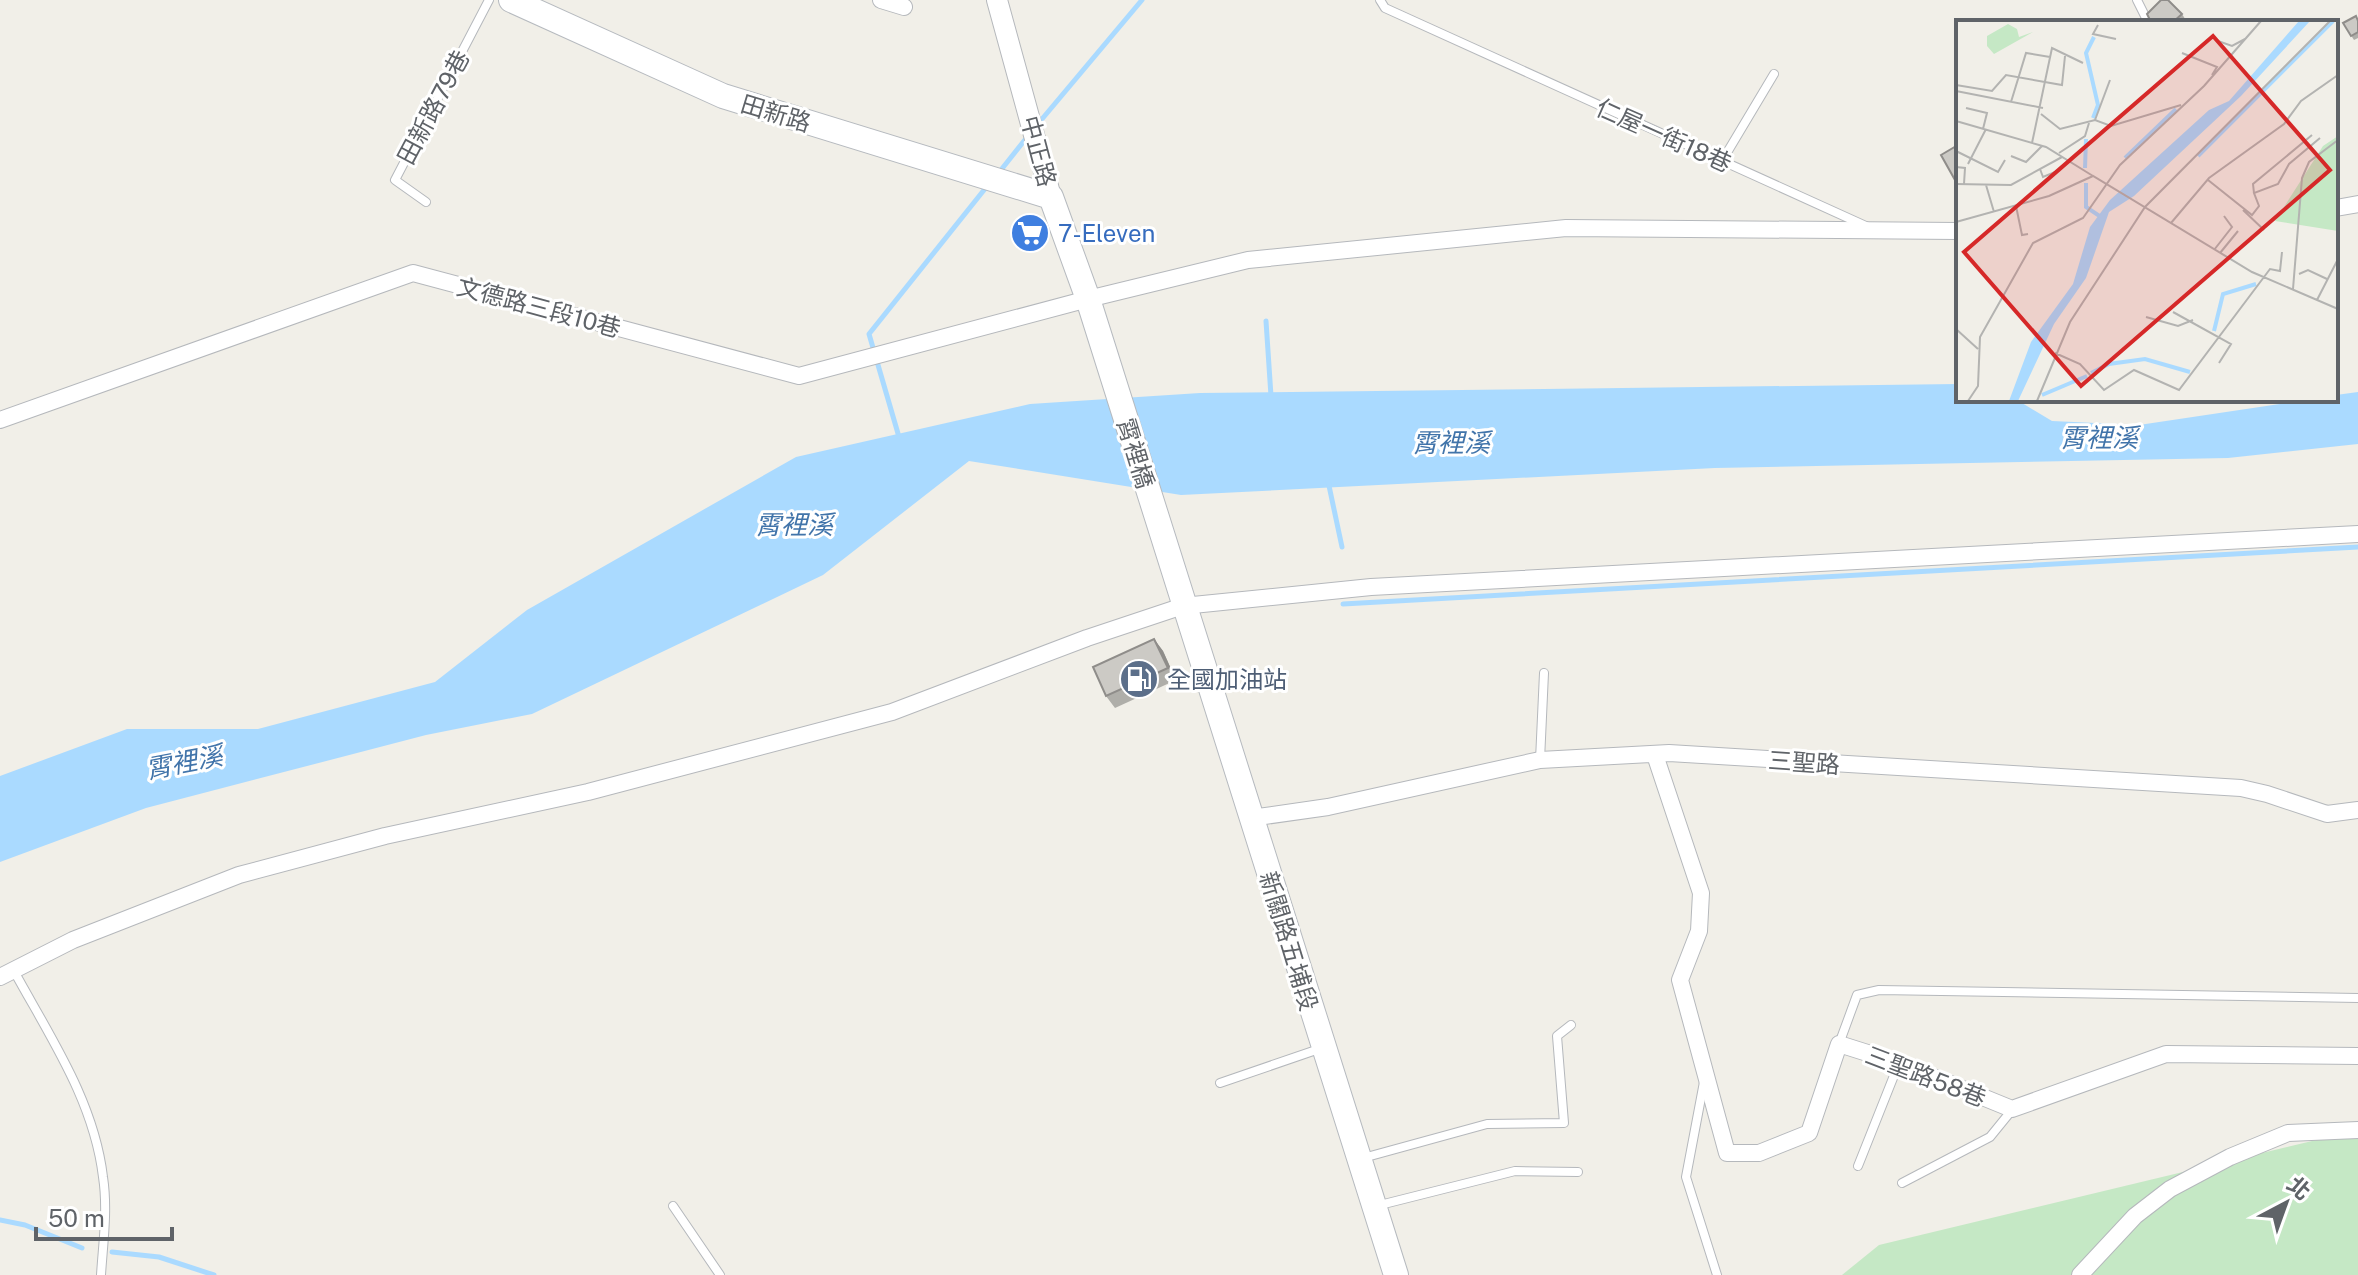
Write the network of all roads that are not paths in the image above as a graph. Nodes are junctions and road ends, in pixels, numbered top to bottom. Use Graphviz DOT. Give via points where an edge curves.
graph roads {
  1 [pos="489,0"];
  2 [pos="511,0"];
  3 [pos="881,0"];
  4 [pos="997,0"];
  5 [pos="1380,0"];
  6 [pos="2137,0"];
  7 [pos="904,7"];
  8 [pos="2147,20"];
  9 [pos="1774,74"];
  10 [pos="1722,161"];
  11 [pos="1051,197"];
  12 [pos="426,202"];
  13 [pos="2358,204"];
  14 [pos="2338,208"];
  15 [pos="1878,231"];
  16 [pos="1956,231"];
  17 [pos="1088,299"];
  18 [pos="0,420"];
  19 [pos="2358,534"];
  20 [pos="1183,606"];
  21 [pos="1544,673"];
  22 [pos="1655,755"];
  23 [pos="1540,760"];
  24 [pos="2358,810"];
  25 [pos="1251,818"];
  26 [pos="7,974"];
  27 [pos="2358,998"];
  28 [pos="1571,1025"];
  29 [pos="1839,1044"];
  30 [pos="1323,1048"];
  31 [pos="2358,1056"];
  32 [pos="1899,1063"];
  33 [pos="1705,1075"];
  34 [pos="1220,1083"];
  35 [pos="2012,1109"];
  36 [pos="2358,1130"];
  37 [pos="1358,1159"];
  38 [pos="1858,1166"];
  39 [pos="1578,1172"];
  40 [pos="1902,1183"];
  41 [pos="673,1206"];
  42 [pos="1374,1207"];
  43 [pos="101,1275"];
  44 [pos="720,1275"];
  45 [pos="1396,1275"];
  46 [pos="1717,1275"];
  47 [pos="2080,1275"];
  1 -- 12 [label="lane, 田新路79巷" via="395,180"];
  2 -- 11 [label="main road, 田新路" via="723,96"];
  3 -- 7 [label="street"];
  4 -- 11 [label="street, 中正路"];
  5 -- 10 [label="lane, 仁屋一街18巷" via="1385,8"];
  6 -- 8 [label="lane"];
  9 -- 10 [label="lane"];
  10 -- 15 [label="lane, 仁屋一街18巷"];
  11 -- 17 [label="main road, 中正路"];
  13 -- 14 [label="street"];
  15 -- 16 [label="street, 仁屋一街18巷"];
  15 -- 17 [label="street, 文德路三段10巷" via="1566,228 1248,260"];
  17 -- 18 [label="street, 文德路三段10巷" via="799,376 413,273"];
  17 -- 20 [label="main road, 霄裡橋"];
  19 -- 20 [label="street" via="1371,587"];
  20 -- 25 [label="main road, 新關路五埔段"];
  20 -- 26 [label="street" via="892,712 239,875 73,940"];
  21 -- 23 [label="lane"];
  22 -- 23 [label="street, 三聖路"];
  22 -- 24 [label="street, 三聖路" via="2241,788 2327,814"];
  22 -- 33 [label="street, 三聖路58巷" via="1701,893 1699,931 1680,980"];
  23 -- 25 [label="street, 三聖路" via="1328,807"];
  25 -- 30 [label="main road, 新關路五埔段"];
  26 -- 43 [label="lane" via="85,1102 104,1179"];
  27 -- 29 [label="lane" via="1879,990 1857,995"];
  28 -- 37 [label="lane" via="1557,1036 1564,1123 1487,1124"];
  29 -- 32 [label="street, 三聖路58巷"];
  29 -- 33 [label="street, 三聖路58巷" via="1809,1133 1759,1153 1727,1153"];
  30 -- 34 [label="lane"];
  30 -- 37 [label="main road, 新關路五埔段"];
  31 -- 35 [label="street, 三聖路58巷" via="2166,1054"];
  32 -- 35 [label="street, 三聖路58巷"];
  32 -- 38 [label="lane"];
  33 -- 46 [label="lane" via="1686,1177"];
  35 -- 40 [label="lane" via="1990,1137"];
  36 -- 47 [label="street" via="2288,1133 2230,1157 2170,1189 2135,1216"];
  37 -- 42 [label="main road, 新關路五埔段"];
  39 -- 42 [label="lane" via="1515,1171"];
  41 -- 44 [label="lane"];
  42 -- 45 [label="main road, 新關路五埔段"];
}
